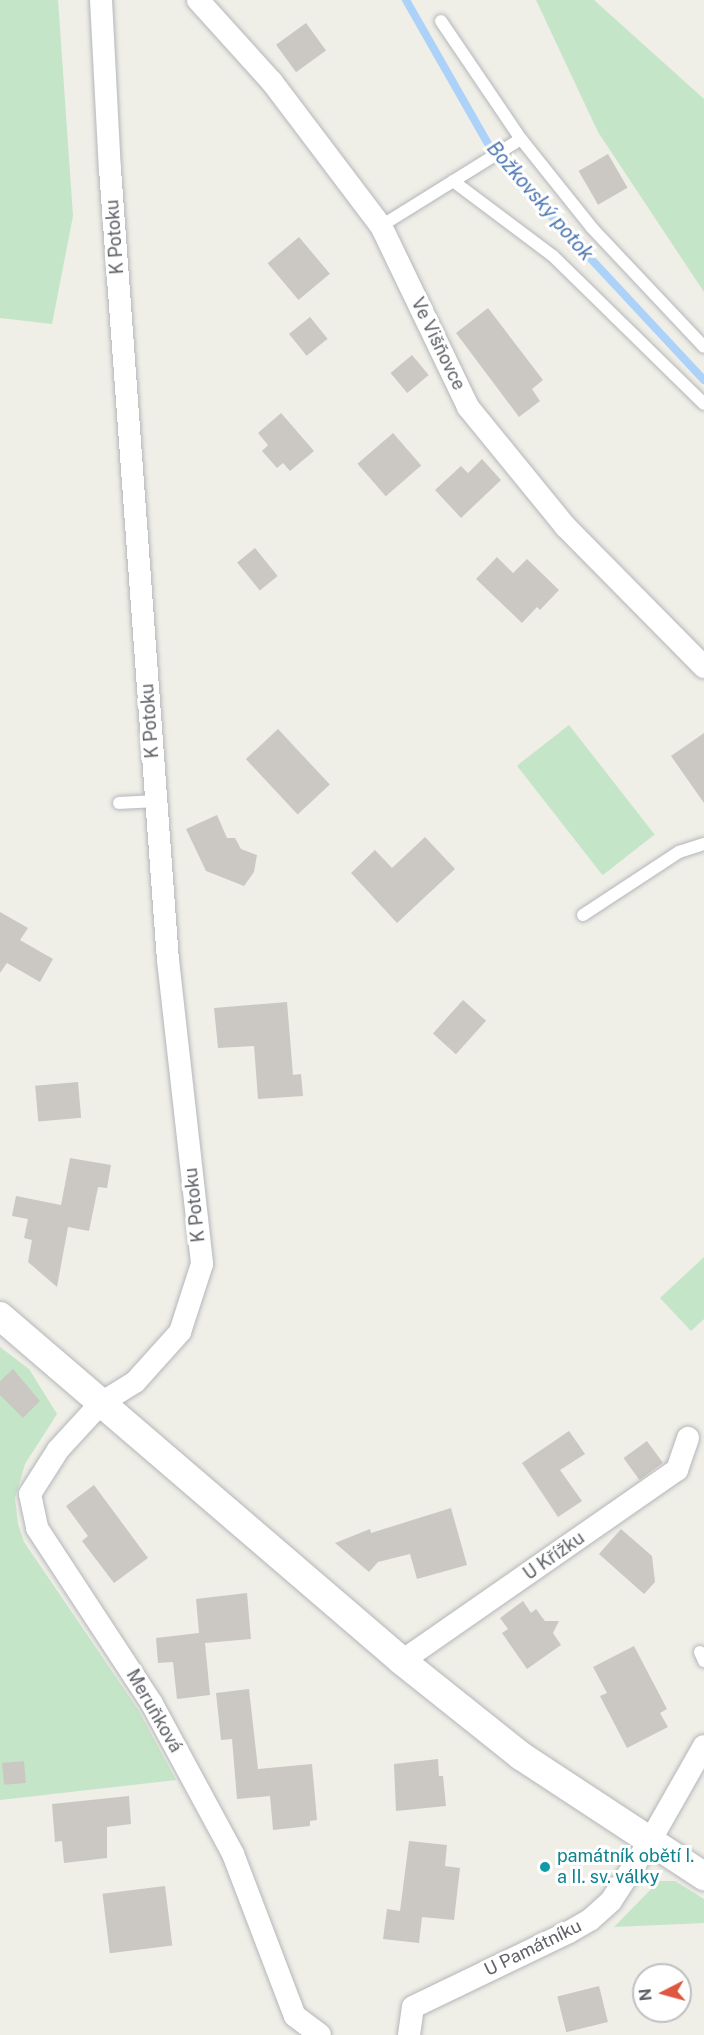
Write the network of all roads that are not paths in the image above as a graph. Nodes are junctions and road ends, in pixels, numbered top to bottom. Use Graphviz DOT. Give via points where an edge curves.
graph roads {
  1 [pos="100,0"];
  2 [pos="198,0"];
  3 [pos="441,21"];
  4 [pos="521,139"];
  5 [pos="453,181"];
  6 [pos="381,226"];
  7 [pos="704,346"];
  8 [pos="704,404"];
  9 [pos="704,667"];
  10 [pos="156,801"];
  11 [pos="119,803"];
  12 [pos="704,844"];
  13 [pos="583,915"];
  14 [pos="0,1316"];
  15 [pos="102,1403"];
  16 [pos="688,1438"];
  17 [pos="402,1661"];
  18 [pos="704,1746"];
  19 [pos="650,1841"];
  20 [pos="704,1876"];
  21 [pos="320,2035"];
  22 [pos="409,2035"];
  1 -- 10 [label="street, K Potoku"];
  2 -- 6 [label="street, Ve Višňovce" via="272,82"];
  3 -- 4 [label="lane"];
  4 -- 5 [label="lane"];
  4 -- 7 [label="lane" via="592,228"];
  5 -- 6 [label="lane"];
  5 -- 8 [label="lane" via="553,256"];
  6 -- 9 [label="street, Ve Višňovce" via="468,407 565,526"];
  10 -- 11 [label="lane"];
  10 -- 15 [label="street, K Potoku" via="169,969 202,1264 180,1332 135,1382"];
  12 -- 13 [label="lane" via="679,852"];
  14 -- 15 [label="street"];
  15 -- 17 [label="street"];
  15 -- 21 [label="street, Meruňková" via="58,1450 30,1494 37,1528 152,1704 233,1854 295,2016"];
  16 -- 17 [label="street, U Křížku" via="677,1470"];
  17 -- 19 [label="street" via="521,1756"];
  18 -- 19 [label="street"];
  19 -- 20 [label="street"];
  19 -- 22 [label="street, U Památníku" via="610,1901 590,1920 413,2007"];
}
